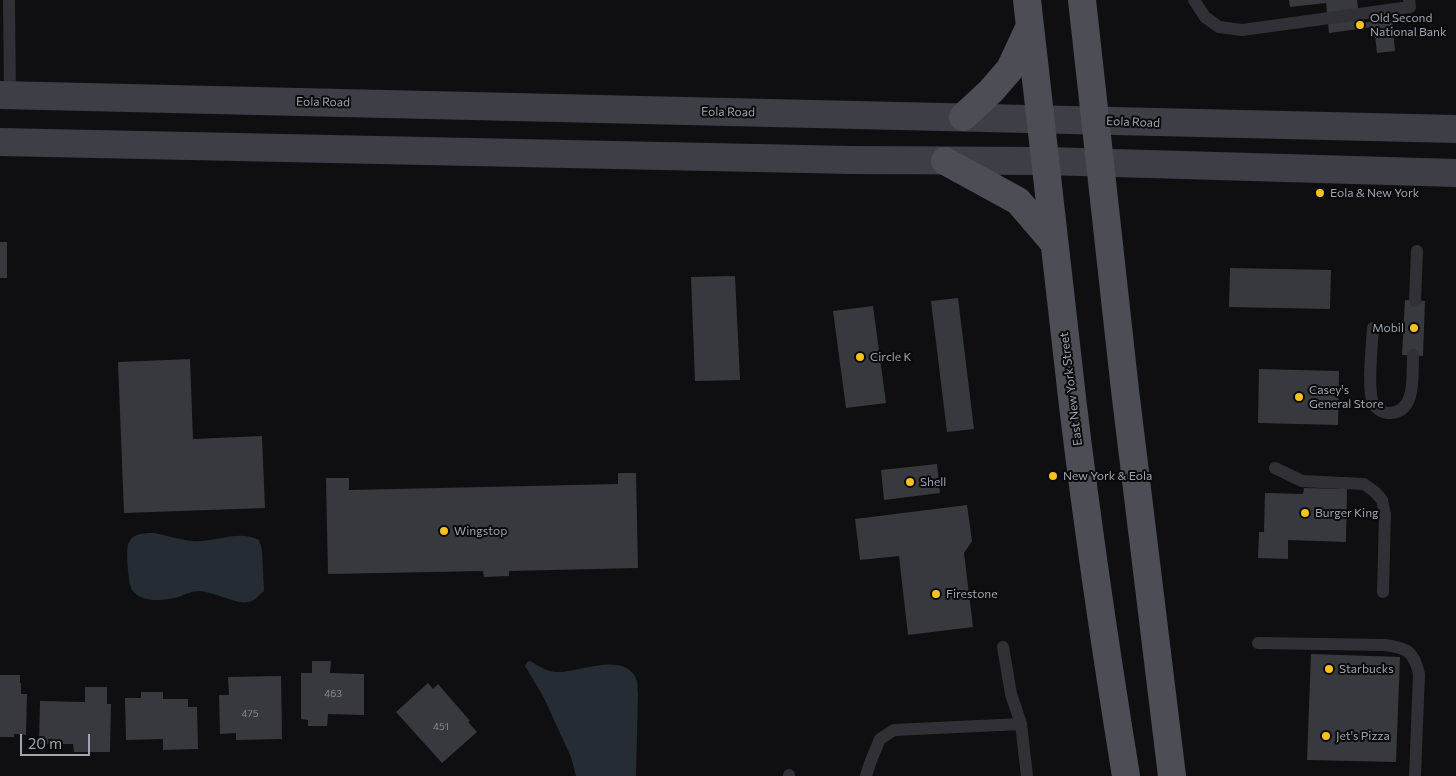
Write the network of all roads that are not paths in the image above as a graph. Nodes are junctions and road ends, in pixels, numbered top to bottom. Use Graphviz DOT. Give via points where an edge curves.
graph roads {
  1 [pos="9,0"];
  2 [pos="1082,0"];
  3 [pos="1194,0"];
  4 [pos="1409,0"];
  5 [pos="1028,13"];
  6 [pos="5,95"];
  7 [pos="963,117"];
  8 [pos="1040,120"];
  9 [pos="1096,121"];
  10 [pos="1456,129"];
  11 [pos="0,142"];
  12 [pos="945,161"];
  13 [pos="1046,161"];
  14 [pos="1101,164"];
  15 [pos="1456,173"];
  16 [pos="1054,243"];
  17 [pos="1417,251"];
  18 [pos="1415,301"];
  19 [pos="1373,328"];
  20 [pos="1413,355"];
  21 [pos="1275,468"];
  22 [pos="1383,592"];
  23 [pos="1258,643"];
  24 [pos="1003,648"];
  25 [pos="1020,724"];
  26 [pos="866,776"];
  27 [pos="1026,776"];
  28 [pos="1126,776"];
  29 [pos="1172,776"];
  30 [pos="1415,776"];
  1 -- 6 [label="lane"];
  2 -- 9 [label="main road"];
  3 -- 4 [label="lane" via="1204,16 1219,27 1242,30 1410,6"];
  5 -- 7 [label="main road" via="1010,69"];
  5 -- 8 [label="main road, East New York Street"];
  6 -- 7 [label="main road, Eola Road"];
  7 -- 8 [label="main road, Eola Road"];
  8 -- 9 [label="main road, Eola Road"];
  8 -- 13 [label="main road, East New York Street"];
  9 -- 10 [label="main road, Eola Road"];
  9 -- 14 [label="main road"];
  11 -- 12 [label="main road"];
  12 -- 13 [label="main road"];
  12 -- 16 [label="main road" via="1018,201"];
  13 -- 14 [label="main road"];
  13 -- 16 [label="main road, East New York Street"];
  14 -- 15 [label="main road"];
  14 -- 29 [label="main road"];
  16 -- 28 [label="main road, East New York Street" via="1084,495"];
  17 -- 18 [label="lane"];
  19 -- 20 [label="lane" via="1371,384 1373,403 1378,409 1392,413 1408,403"];
  21 -- 22 [label="lane" via="1302,481 1364,484 1382,500 1385,514"];
  23 -- 30 [label="lane" via="1384,645 1410,652 1416,660 1419,674"];
  24 -- 25 [label="lane"];
  25 -- 26 [label="lane" via="894,730 880,739"];
  25 -- 27 [label="lane"];
}
